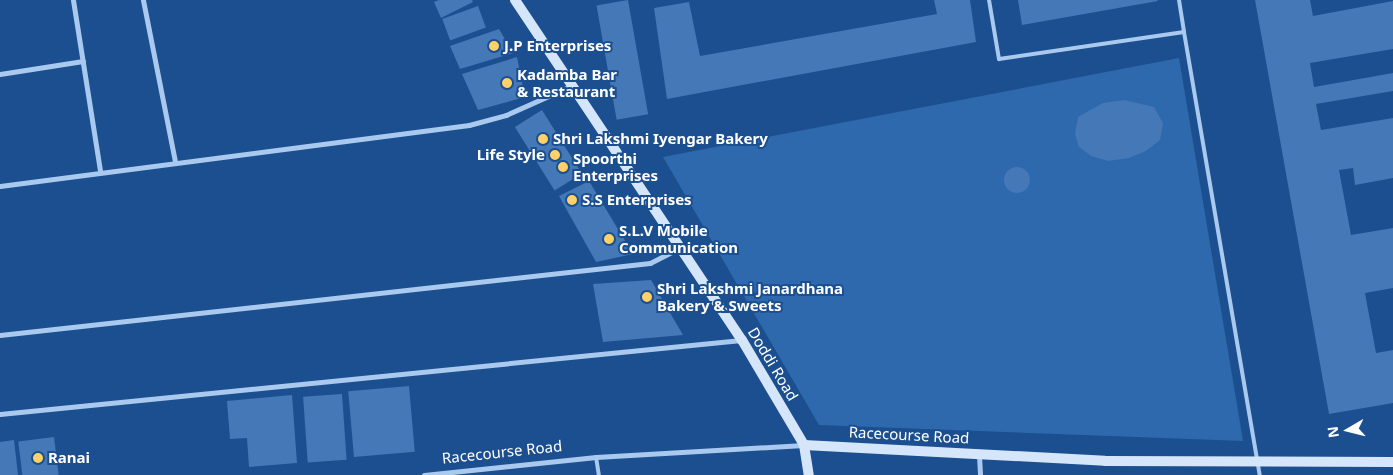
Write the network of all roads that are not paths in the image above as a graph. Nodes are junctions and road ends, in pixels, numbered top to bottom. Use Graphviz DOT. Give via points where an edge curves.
graph roads {
  1 [pos="73,0"];
  2 [pos="143,0"];
  3 [pos="515,0"];
  4 [pos="989,0"];
  5 [pos="1179,0"];
  6 [pos="1184,32"];
  7 [pos="83,60"];
  8 [pos="0,74"];
  9 [pos="573,85"];
  10 [pos="175,162"];
  11 [pos="100,170"];
  12 [pos="0,186"];
  13 [pos="682,247"];
  14 [pos="0,335"];
  15 [pos="742,340"];
  16 [pos="0,414"];
  17 [pos="804,445"];
  18 [pos="978,454"];
  19 [pos="596,457"];
  20 [pos="1260,462"];
  21 [pos="1393,462"];
  22 [pos="424,475"];
  23 [pos="600,475"];
  24 [pos="809,475"];
  25 [pos="980,475"];
  26 [pos="1260,475"];
  1 -- 7 [label="street"];
  2 -- 10 [label="street"];
  3 -- 9 [label="street, Doddi Road"];
  4 -- 6 [label="lane" via="999,59"];
  5 -- 6 [label="lane"];
  6 -- 20 [label="lane"];
  7 -- 8 [label="street"];
  7 -- 11 [label="street"];
  9 -- 10 [label="street" via="506,114 469,125"];
  9 -- 13 [label="street, Doddi Road"];
  10 -- 11 [label="street"];
  11 -- 12 [label="street"];
  13 -- 14 [label="street" via="650,263"];
  13 -- 15 [label="street, Doddi Road"];
  15 -- 16 [label="street"];
  15 -- 17 [label="street, Doddi Road"];
  17 -- 18 [label="street, Racecourse Road"];
  17 -- 19 [label="street, Racecourse Road"];
  17 -- 24 [label="street"];
  18 -- 20 [label="street, Racecourse Road" via="1105,461"];
  18 -- 25 [label="street"];
  19 -- 22 [label="street, Racecourse Road"];
  19 -- 23 [label="lane"];
  20 -- 21 [label="street, Racecourse Road"];
  20 -- 26 [label="lane"];
}
